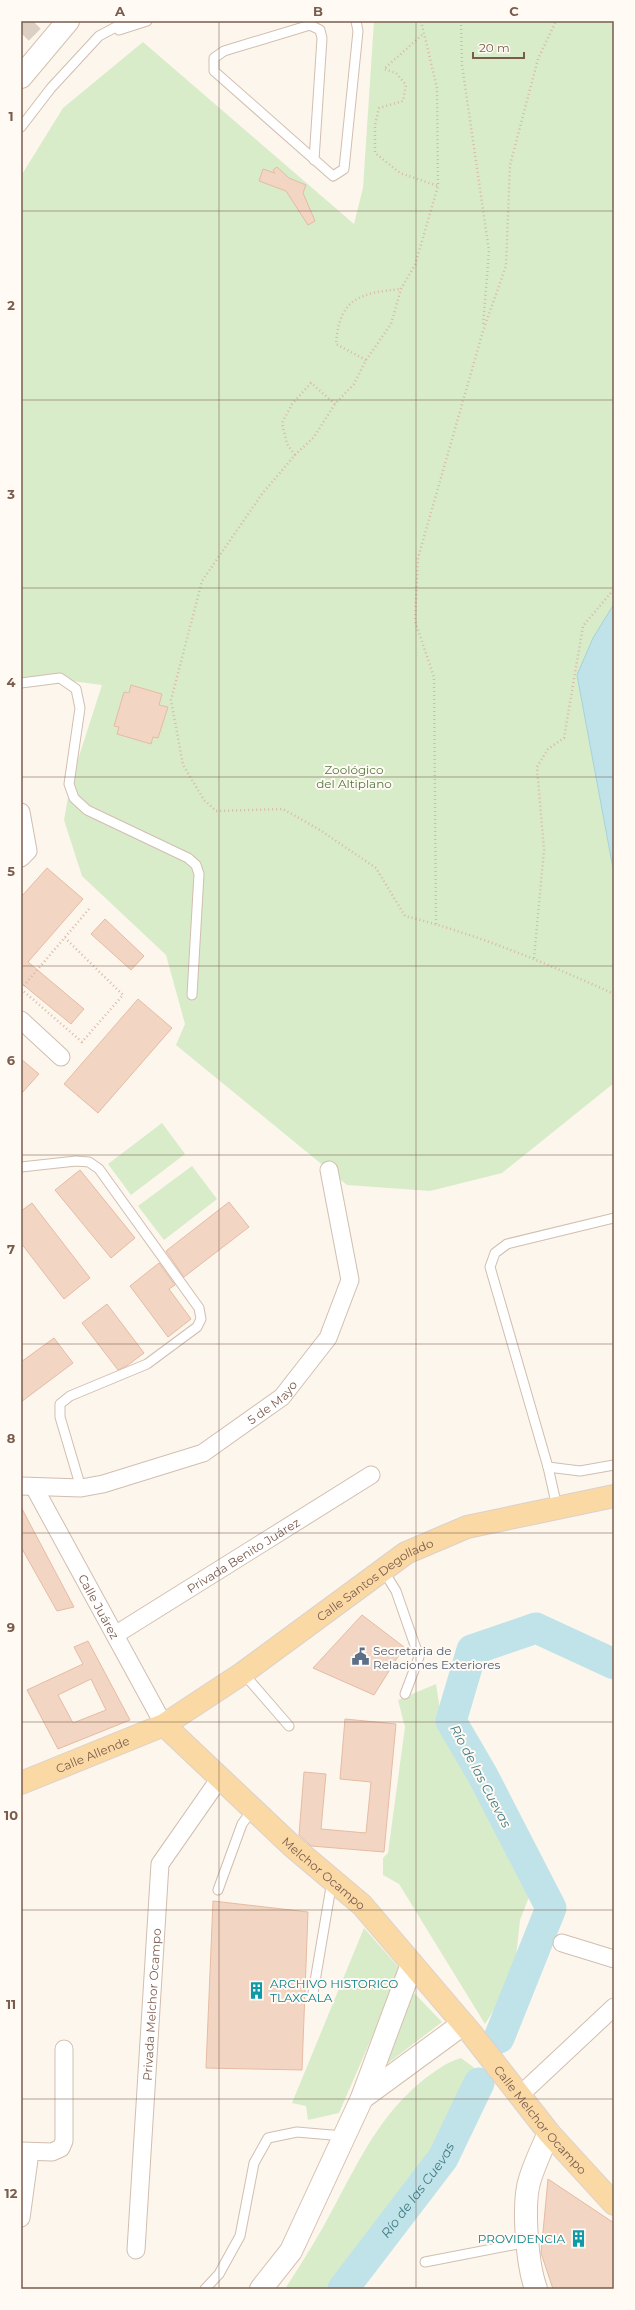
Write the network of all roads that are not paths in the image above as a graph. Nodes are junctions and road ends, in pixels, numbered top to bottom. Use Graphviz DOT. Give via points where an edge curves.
graph roads {
  1 [pos="68,21"];
  2 [pos="127,21"];
  3 [pos="147,21"];
  4 [pos="356,21"];
  5 [pos="99,36"];
  6 [pos="21,77"];
  7 [pos="21,127"];
  8 [pos="314,160"];
  9 [pos="21,683"];
  10 [pos="21,812"];
  11 [pos="21,858"];
  12 [pos="192,995"];
  13 [pos="21,1020"];
  14 [pos="60,1057"];
  15 [pos="21,1167"];
  16 [pos="329,1170"];
  17 [pos="614,1218"];
  18 [pos="614,1465"];
  19 [pos="548,1466"];
  20 [pos="371,1475"];
  21 [pos="28,1487"];
  22 [pos="81,1488"];
  23 [pos="614,1496"];
  24 [pos="557,1508"];
  25 [pos="383,1570"];
  26 [pos="115,1635"];
  27 [pos="243,1673"];
  28 [pos="405,1694"];
  29 [pos="164,1725"];
  30 [pos="289,1726"];
  31 [pos="220,1778"];
  32 [pos="21,1783"];
  33 [pos="253,1809"];
  34 [pos="332,1881"];
  35 [pos="218,1890"];
  36 [pos="562,1943"];
  37 [pos="614,1959"];
  38 [pos="412,1964"];
  39 [pos="312,1994"];
  40 [pos="614,2006"];
  41 [pos="467,2028"];
  42 [pos="64,2049"];
  43 [pos="519,2096"];
  44 [pos="362,2098"];
  45 [pos="549,2133"];
  46 [pos="345,2136"];
  47 [pos="25,2151"];
  48 [pos="614,2204"];
  49 [pos="21,2218"];
  50 [pos="528,2242"];
  51 [pos="136,2250"];
  52 [pos="425,2262"];
  53 [pos="205,2289"];
  54 [pos="261,2289"];
  55 [pos="536,2289"];
  1 -- 6 [label="main road"];
  2 -- 5 [label="lane"];
  3 -- 5 [label="lane"];
  4 -- 8 [label="lane" via="358,31 344,169 334,176"];
  5 -- 7 [label="lane" via="51,88"];
  8 -- 8 [label="lane" via="322,38 320,30 310,25 224,52 214,58 214,71"];
  9 -- 12 [label="lane" via="60,678 76,689 80,708 69,784 74,798 87,810 188,858 196,865 199,874"];
  10 -- 11 [label="street" via="28,850"];
  13 -- 14 [label="street"];
  15 -- 22 [label="lane" via="76,1161 89,1162 99,1169 199,1308 201,1319 197,1327 147,1364 70,1396 60,1404 60,1417"];
  16 -- 22 [label="street, 5 de Mayo" via="350,1280 328,1338 282,1397 203,1453 103,1484"];
  17 -- 19 [label="lane" via="507,1244 495,1253 490,1267"];
  18 -- 19 [label="lane" via="580,1471"];
  19 -- 24 [label="lane"];
  20 -- 26 [label="street, Privada Benito Juárez"];
  21 -- 22 [label="street, 5 de Mayo"];
  21 -- 26 [label="street, Calle Juárez"];
  23 -- 24 [label="main road, Calle Santos Degollado"];
  24 -- 25 [label="main road, Calle Santos Degollado" via="467,1527 406,1553"];
  25 -- 27 [label="main road, Calle Santos Degollado"];
  25 -- 28 [label="lane" via="396,1591 419,1657"];
  26 -- 29 [label="street, Calle Juárez"];
  27 -- 29 [label="main road, Calle Santos Degollado"];
  27 -- 30 [label="lane"];
  29 -- 31 [label="main road, Melchor Ocampo"];
  29 -- 32 [label="main road, Calle Allende"];
  31 -- 33 [label="main road, Melchor Ocampo"];
  31 -- 51 [label="street, Privada Melchor Ocampo" via="160,1864"];
  33 -- 34 [label="main road, Melchor Ocampo"];
  33 -- 35 [label="lane" via="242,1824"];
  34 -- 38 [label="main road, Melchor Ocampo" via="362,1905"];
  34 -- 39 [label="lane"];
  36 -- 37 [label="street"];
  38 -- 41 [label="main road, Melchor Ocampo"];
  38 -- 44 [label="main road"];
  40 -- 43 [label="street"];
  41 -- 43 [label="main road, Calle Melchor Ocampo"];
  41 -- 44 [label="main road"];
  42 -- 47 [label="street" via="64,2141 61,2148 52,2152"];
  43 -- 45 [label="main road, Calle Melchor Ocampo"];
  44 -- 46 [label="main road"];
  45 -- 48 [label="main road, Calle Melchor Ocampo"];
  45 -- 50 [label="main road" via="529,2180 526,2211"];
  46 -- 53 [label="lane" via="297,2132 268,2138 254,2163 240,2236 219,2274"];
  46 -- 54 [label="main road" via="291,2251"];
  47 -- 49 [label="street"];
  50 -- 52 [label="lane"];
  50 -- 55 [label="main road"];
}
